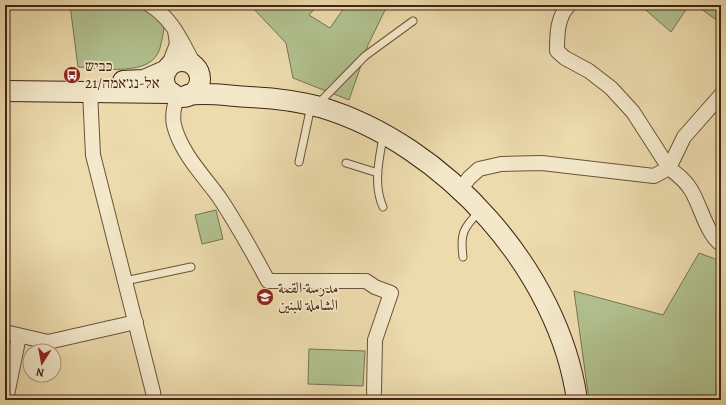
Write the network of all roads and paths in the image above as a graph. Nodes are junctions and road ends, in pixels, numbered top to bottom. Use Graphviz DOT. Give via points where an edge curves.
graph roads {
  1 [pos="150,5"];
  2 [pos="568,5"];
  3 [pos="413,21"];
  4 [pos="171,23"];
  5 [pos="196,67"];
  6 [pos="167,69"];
  7 [pos="5,80"];
  8 [pos="5,91"];
  9 [pos="90,92"];
  10 [pos="179,95"];
  11 [pos="721,95"];
  12 [pos="268,98"];
  13 [pos="313,106"];
  14 [pos="384,135"];
  15 [pos="299,162"];
  16 [pos="346,163"];
  17 [pos="669,168"];
  18 [pos="378,173"];
  19 [pos="460,190"];
  20 [pos="384,207"];
  21 [pos="480,210"];
  22 [pos="721,244"];
  23 [pos="463,257"];
  24 [pos="191,267"];
  25 [pos="125,281"];
  26 [pos="136,322"];
  27 [pos="5,332"];
  28 [pos="19,336"];
  29 [pos="374,392"];
  30 [pos="6,400"];
  31 [pos="154,400"];
  32 [pos="577,400"];
  1 -- 4 [label="street"];
  2 -- 17 [label="street" via="560,18 557,51 611,88 632,112"];
  3 -- 13 [label="lane" via="365,56"];
  4 -- 5 [label="street"];
  4 -- 6 [label="street" via="177,44"];
  5 -- 6 [label="main road" via="182,60 174,62"];
  5 -- 10 [label="main road" via="200,75 197,89"];
  5 -- 12 [label="main road" via="228,86"];
  6 -- 7 [label="main road" via="150,78 136,81"];
  6 -- 10 [label="main road" via="165,83 168,90"];
  8 -- 9 [label="main road"];
  9 -- 10 [label="main road"];
  9 -- 25 [label="street" via="93,155"];
  10 -- 12 [label="main road" via="201,93"];
  10 -- 29 [label="street" via="173,108 174,125 184,149 218,197 268,281 366,281 391,293 375,340"];
  11 -- 17 [label="street" via="684,136"];
  12 -- 13 [label="main road"];
  13 -- 14 [label="main road"];
  13 -- 15 [label="lane"];
  14 -- 18 [label="lane"];
  14 -- 19 [label="main road" via="417,155"];
  16 -- 18 [label="lane"];
  17 -- 19 [label="street" via="654,176 542,164 502,164 479,169"];
  17 -- 22 [label="street" via="692,190 700,211"];
  18 -- 20 [label="lane" via="379,194"];
  19 -- 21 [label="main road"];
  21 -- 23 [label="lane" via="465,227 461,239"];
  21 -- 32 [label="main road" via="511,247 537,288 561,341"];
  24 -- 25 [label="lane"];
  25 -- 26 [label="street"];
  26 -- 28 [label="street" via="48,342"];
  26 -- 31 [label="street"];
  27 -- 28 [label="street"];
  28 -- 30 [label="street"];
}
